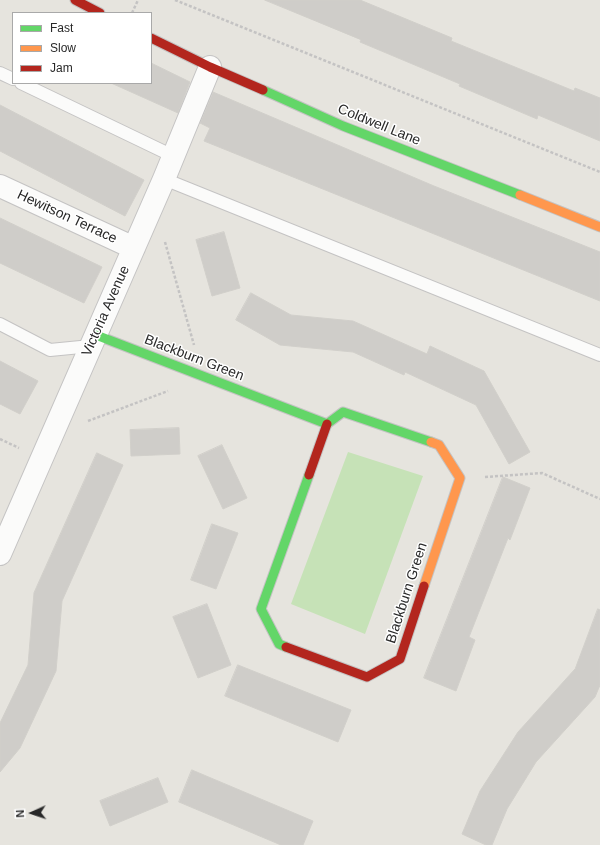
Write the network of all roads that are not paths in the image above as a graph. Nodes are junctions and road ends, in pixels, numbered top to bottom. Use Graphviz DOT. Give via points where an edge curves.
graph roads {
  1 [pos="75,0"];
  2 [pos="98,12"];
  3 [pos="152,38"];
  4 [pos="210,67"];
  5 [pos="0,73"];
  6 [pos="12,79"];
  7 [pos="24,84"];
  8 [pos="173,156"];
  9 [pos="164,179"];
  10 [pos="0,186"];
  11 [pos="600,227"];
  12 [pos="134,248"];
  13 [pos="0,324"];
  14 [pos="93,341"];
  15 [pos="600,355"];
  16 [pos="327,424"];
  17 [pos="0,554"];
  1 -- 2 [label="street"];
  3 -- 4 [label="street, Coldwell Lane"];
  4 -- 8 [label="street, Victoria Avenue"];
  4 -- 11 [label="street, Coldwell Lane" via="343,126"];
  5 -- 6 [label="lane"];
  7 -- 8 [label="lane"];
  8 -- 9 [label="street, Victoria Avenue"];
  9 -- 12 [label="street, Victoria Avenue"];
  9 -- 15 [label="lane"];
  10 -- 12 [label="street, Hewitson Terrace"];
  12 -- 14 [label="street, Victoria Avenue"];
  13 -- 14 [label="lane" via="50,350"];
  14 -- 16 [label="street, Blackburn Green"];
  14 -- 17 [label="street, Victoria Avenue"];
  16 -- 16 [label="street, Blackburn Green" via="261,609 279,644 367,676 400,659 460,478 439,445 343,412"];
}
